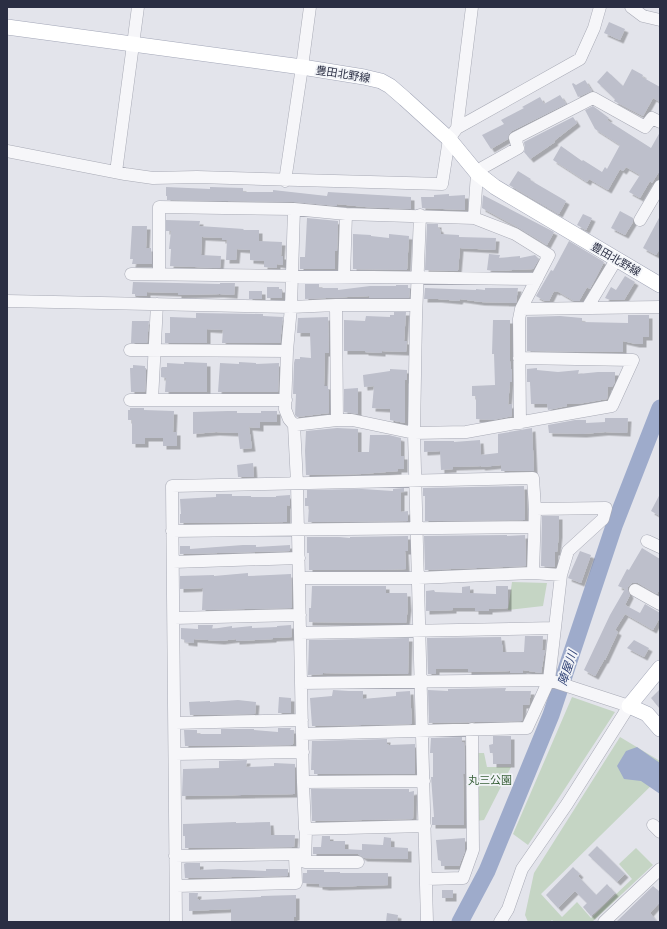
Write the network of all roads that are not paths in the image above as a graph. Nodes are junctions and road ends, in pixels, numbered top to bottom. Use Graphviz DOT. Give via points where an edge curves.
graph roads {
  1 [pos="138,7"];
  2 [pos="310,7"];
  3 [pos="472,7"];
  4 [pos="600,7"];
  5 [pos="631,7"];
  6 [pos="660,20"];
  7 [pos="7,27"];
  8 [pos="132,44"];
  9 [pos="302,67"];
  10 [pos="660,122"];
  11 [pos="453,134"];
  12 [pos="7,151"];
  13 [pos="479,171"];
  14 [pos="116,172"];
  15 [pos="285,181"];
  16 [pos="660,186"];
  17 [pos="294,209"];
  18 [pos="346,214"];
  19 [pos="420,215"];
  20 [pos="474,218"];
  21 [pos="640,220"];
  22 [pos="616,260"];
  23 [pos="131,274"];
  24 [pos="159,274"];
  25 [pos="291,276"];
  26 [pos="344,276"];
  27 [pos="417,277"];
  28 [pos="537,279"];
  29 [pos="660,285"];
  30 [pos="7,301"];
  31 [pos="157,304"];
  32 [pos="336,305"];
  33 [pos="416,305"];
  34 [pos="291,307"];
  35 [pos="660,307"];
  36 [pos="587,308"];
  37 [pos="521,309"];
  38 [pos="130,350"];
  39 [pos="155,351"];
  40 [pos="287,351"];
  41 [pos="519,358"];
  42 [pos="130,400"];
  43 [pos="152,400"];
  44 [pos="286,400"];
  45 [pos="337,420"];
  46 [pos="520,423"];
  47 [pos="294,425"];
  48 [pos="414,433"];
  49 [pos="415,481"];
  50 [pos="297,483"];
  51 [pos="535,509"];
  52 [pos="534,527"];
  53 [pos="416,528"];
  54 [pos="298,530"];
  55 [pos="172,531"];
  56 [pos="647,541"];
  57 [pos="660,547"];
  58 [pos="299,558"];
  59 [pos="173,562"];
  60 [pos="533,573"];
  61 [pos="561,575"];
  62 [pos="299,578"];
  63 [pos="418,578"];
  64 [pos="635,590"];
  65 [pos="660,604"];
  66 [pos="300,616"];
  67 [pos="174,618"];
  68 [pos="555,628"];
  69 [pos="419,631"];
  70 [pos="300,634"];
  71 [pos="660,668"];
  72 [pos="421,681"];
  73 [pos="553,681"];
  74 [pos="301,683"];
  75 [pos="629,706"];
  76 [pos="302,720"];
  77 [pos="175,723"];
  78 [pos="472,729"];
  79 [pos="660,729"];
  80 [pos="422,731"];
  81 [pos="302,734"];
  82 [pos="302,752"];
  83 [pos="175,754"];
  84 [pos="424,781"];
  85 [pos="303,782"];
  86 [pos="425,826"];
  87 [pos="306,829"];
  88 [pos="300,854"];
  89 [pos="175,856"];
  90 [pos="358,862"];
  91 [pos="660,869"];
  92 [pos="427,879"];
  93 [pos="176,886"];
  94 [pos="176,922"];
  95 [pos="428,922"];
  96 [pos="500,922"];
  97 [pos="604,922"];
  1 -- 8 [label="street"];
  2 -- 9 [label="street"];
  3 -- 11 [label="street"];
  4 -- 11 [label="street" via="580,59"];
  5 -- 6 [label="street" via="643,16"];
  7 -- 8 [label="main road, 豊田北野線"];
  8 -- 9 [label="main road, 豊田北野線"];
  8 -- 14 [label="street"];
  9 -- 11 [label="main road, 豊田北野線" via="364,76 380,81"];
  9 -- 15 [label="street"];
  10 -- 13 [label="street" via="652,118 645,127 593,98 515,138 518,148"];
  11 -- 13 [label="main road, 豊田北野線"];
  11 -- 15 [label="street" via="442,184"];
  12 -- 14 [label="street"];
  13 -- 20 [label="street"];
  13 -- 22 [label="main road, 豊田北野線" via="495,188"];
  14 -- 15 [label="street" via="153,178"];
  16 -- 21 [label="street"];
  17 -- 18 [label="street"];
  17 -- 24 [label="street" via="159,207"];
  17 -- 25 [label="street"];
  18 -- 19 [label="street"];
  18 -- 26 [label="street"];
  19 -- 20 [label="street"];
  19 -- 27 [label="street"];
  20 -- 28 [label="street" via="515,234 549,255"];
  22 -- 29 [label="main road, 豊田北野線"];
  22 -- 36 [label="street"];
  23 -- 24 [label="street"];
  24 -- 25 [label="street"];
  25 -- 26 [label="street"];
  25 -- 34 [label="street"];
  26 -- 27 [label="street"];
  27 -- 28 [label="street"];
  27 -- 33 [label="street"];
  28 -- 37 [label="street"];
  30 -- 31 [label="street"];
  31 -- 34 [label="street"];
  31 -- 39 [label="street"];
  32 -- 33 [label="street"];
  32 -- 34 [label="street"];
  32 -- 45 [label="street"];
  33 -- 48 [label="street"];
  34 -- 40 [label="street"];
  35 -- 36 [label="street"];
  36 -- 37 [label="street"];
  37 -- 41 [label="street"];
  38 -- 39 [label="street"];
  39 -- 40 [label="street"];
  39 -- 43 [label="street"];
  40 -- 44 [label="street"];
  41 -- 46 [label="street"];
  41 -- 46 [label="street" via="633,360 612,406"];
  42 -- 43 [label="street"];
  43 -- 44 [label="street"];
  44 -- 47 [label="street" via="285,409"];
  45 -- 47 [label="street"];
  45 -- 48 [label="street" via="352,420"];
  46 -- 48 [label="street" via="466,432"];
  47 -- 50 [label="street"];
  48 -- 49 [label="street"];
  49 -- 50 [label="street"];
  49 -- 51 [label="street" via="534,478"];
  49 -- 53 [label="street"];
  50 -- 54 [label="street"];
  50 -- 55 [label="street" via="172,486"];
  51 -- 52 [label="street"];
  51 -- 61 [label="street" via="606,508 603,519 568,551"];
  52 -- 53 [label="street"];
  52 -- 60 [label="street"];
  53 -- 54 [label="street"];
  53 -- 63 [label="street"];
  54 -- 55 [label="street"];
  54 -- 58 [label="street"];
  55 -- 59 [label="street"];
  56 -- 57 [label="street"];
  58 -- 59 [label="street"];
  58 -- 62 [label="street"];
  59 -- 67 [label="street"];
  60 -- 61 [label="street"];
  60 -- 63 [label="street"];
  61 -- 68 [label="street"];
  62 -- 63 [label="street"];
  62 -- 66 [label="street"];
  63 -- 69 [label="street"];
  64 -- 65 [label="street"];
  66 -- 67 [label="street"];
  66 -- 70 [label="street"];
  67 -- 77 [label="street"];
  68 -- 69 [label="street"];
  68 -- 73 [label="street"];
  69 -- 70 [label="street"];
  69 -- 72 [label="street"];
  70 -- 74 [label="street"];
  71 -- 75 [label="main road"];
  72 -- 73 [label="street"];
  72 -- 74 [label="street"];
  72 -- 80 [label="street"];
  73 -- 75 [label="street"];
  73 -- 78 [label="street" via="527,728"];
  74 -- 76 [label="street"];
  75 -- 79 [label="main road" via="647,714"];
  75 -- 96 [label="street" via="522,869 508,909"];
  76 -- 77 [label="street"];
  76 -- 81 [label="street"];
  77 -- 83 [label="street"];
  78 -- 80 [label="street"];
  78 -- 92 [label="street" via="473,850 463,878"];
  80 -- 81 [label="street"];
  80 -- 84 [label="street"];
  81 -- 82 [label="street"];
  82 -- 83 [label="street"];
  82 -- 85 [label="street"];
  83 -- 89 [label="street"];
  84 -- 85 [label="street"];
  84 -- 86 [label="street"];
  85 -- 87 [label="street"];
  86 -- 87 [label="street"];
  86 -- 92 [label="street"];
  87 -- 88 [label="street"];
  88 -- 89 [label="street"];
  88 -- 90 [label="street" via="305,862"];
  88 -- 93 [label="street" via="296,883"];
  89 -- 93 [label="street"];
  91 -- 97 [label="street"];
  92 -- 95 [label="street"];
  93 -- 94 [label="street"];
}
